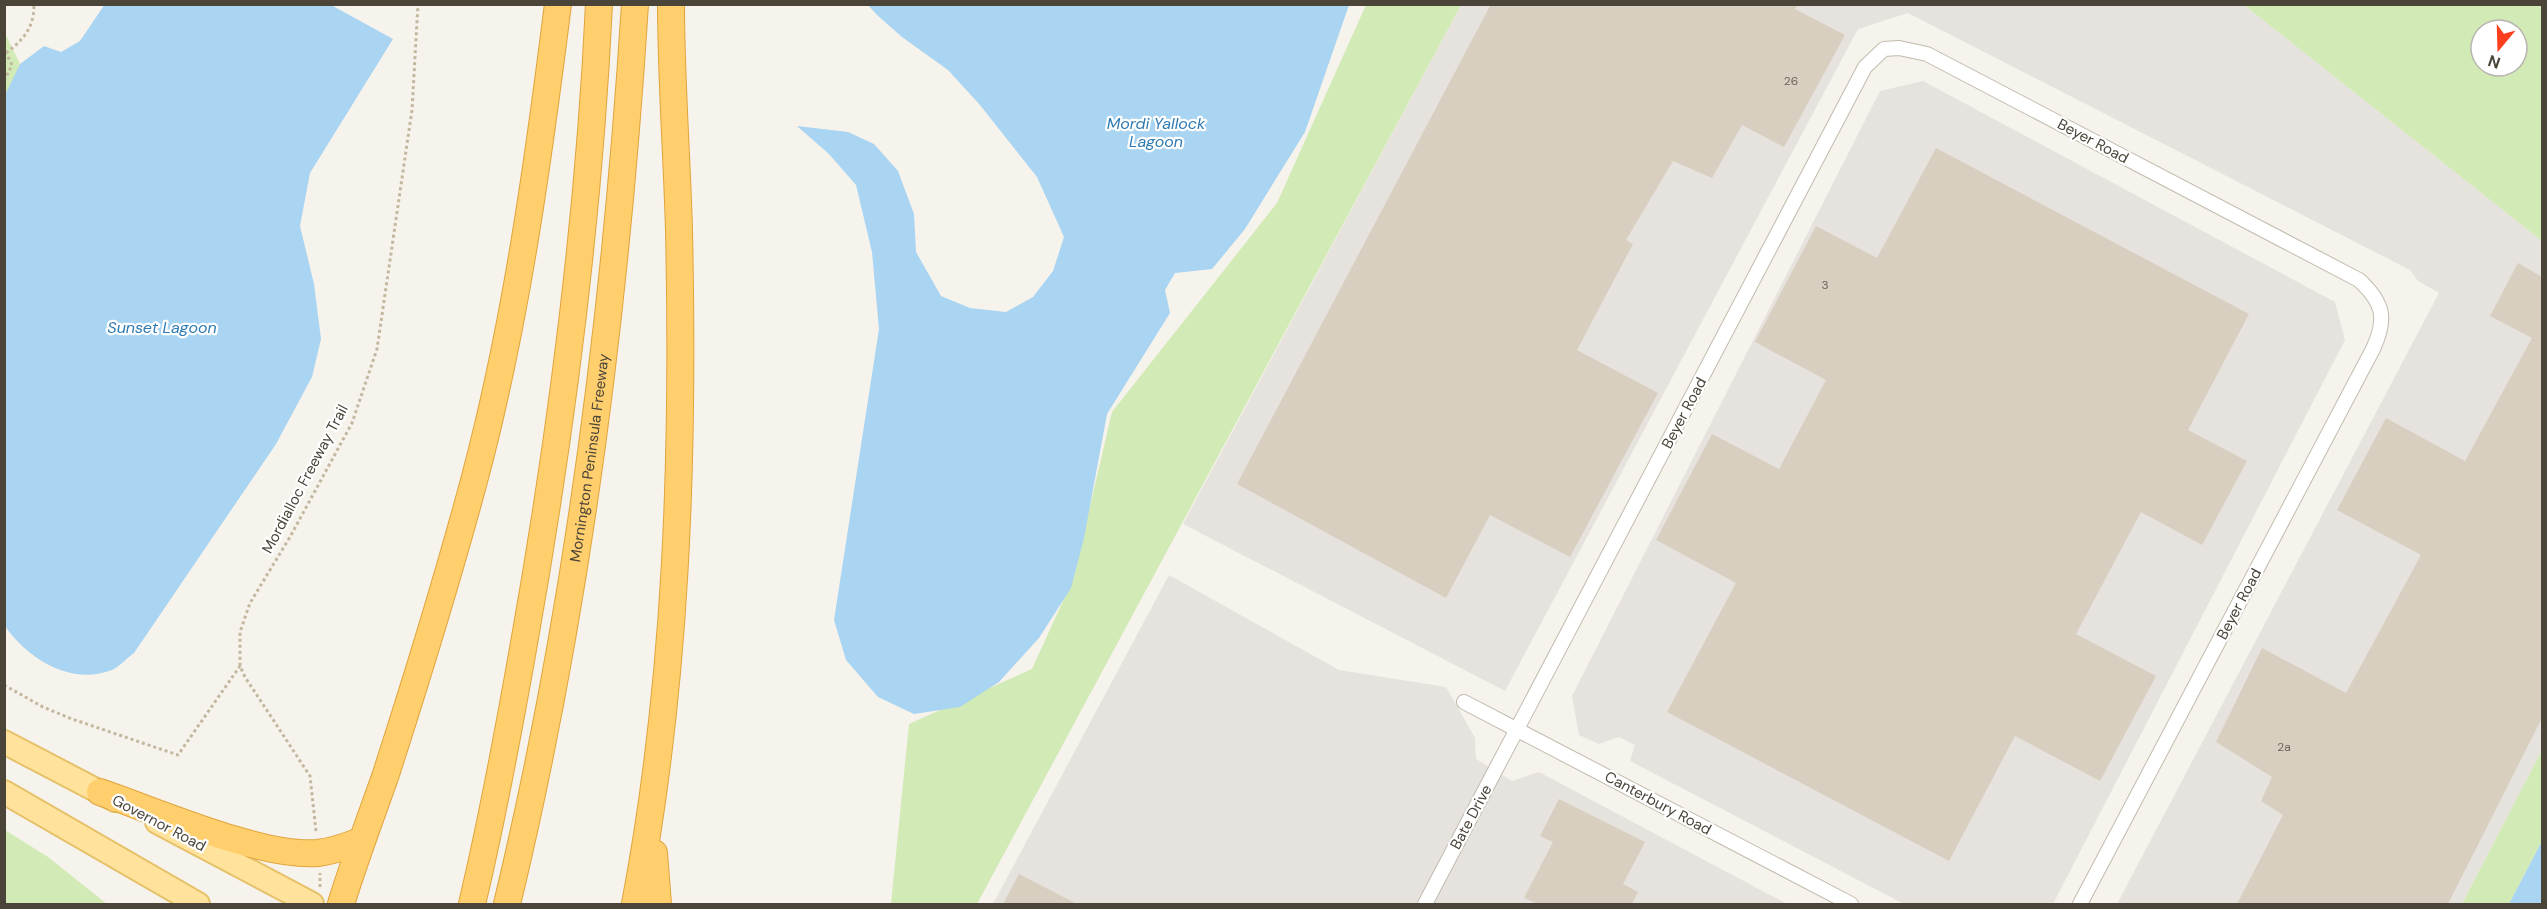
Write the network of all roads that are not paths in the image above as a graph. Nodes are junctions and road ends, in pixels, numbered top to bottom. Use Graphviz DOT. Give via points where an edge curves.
graph roads {
  1 [pos="558,4"];
  2 [pos="599,4"];
  3 [pos="635,4"];
  4 [pos="671,4"];
  5 [pos="1464,702"];
  6 [pos="1518,730"];
  7 [pos="4,742"];
  8 [pos="4,792"];
  9 [pos="100,792"];
  10 [pos="652,817"];
  11 [pos="362,840"];
  12 [pos="474,897"];
  13 [pos="323,902"];
  14 [pos="508,902"];
  15 [pos="198,904"];
  16 [pos="635,904"];
  17 [pos="658,904"];
  18 [pos="1425,904"];
  19 [pos="1851,904"];
  20 [pos="2080,904"];
  1 -- 11 [label="highway" via="529,213 476,476 439,605"];
  2 -- 12 [label="highway" via="595,94 573,310 541,548"];
  3 -- 14 [label="highway, Mornington Peninsula Freeway" via="610,302 582,509 538,765"];
  4 -- 10 [label="highway" via="679,231 677,500 670,633"];
  5 -- 6 [label="street, Canterbury Road"];
  6 -- 18 [label="street, Bate Drive"];
  6 -- 19 [label="street, Canterbury Road"];
  6 -- 20 [label="street, Beyer Road" via="1865,67 1884,49 1927,54 2359,280 2372,292 2382,314 2373,350"];
  7 -- 9 [label="main road, Governor Road"];
  8 -- 15 [label="main road"];
  9 -- 11 [label="highway" via="271,849 318,853"];
  9 -- 13 [label="main road, Governor Road"];
  10 -- 16 [label="highway"];
  10 -- 17 [label="highway"];
  11 -- 13 [label="highway"];
}
